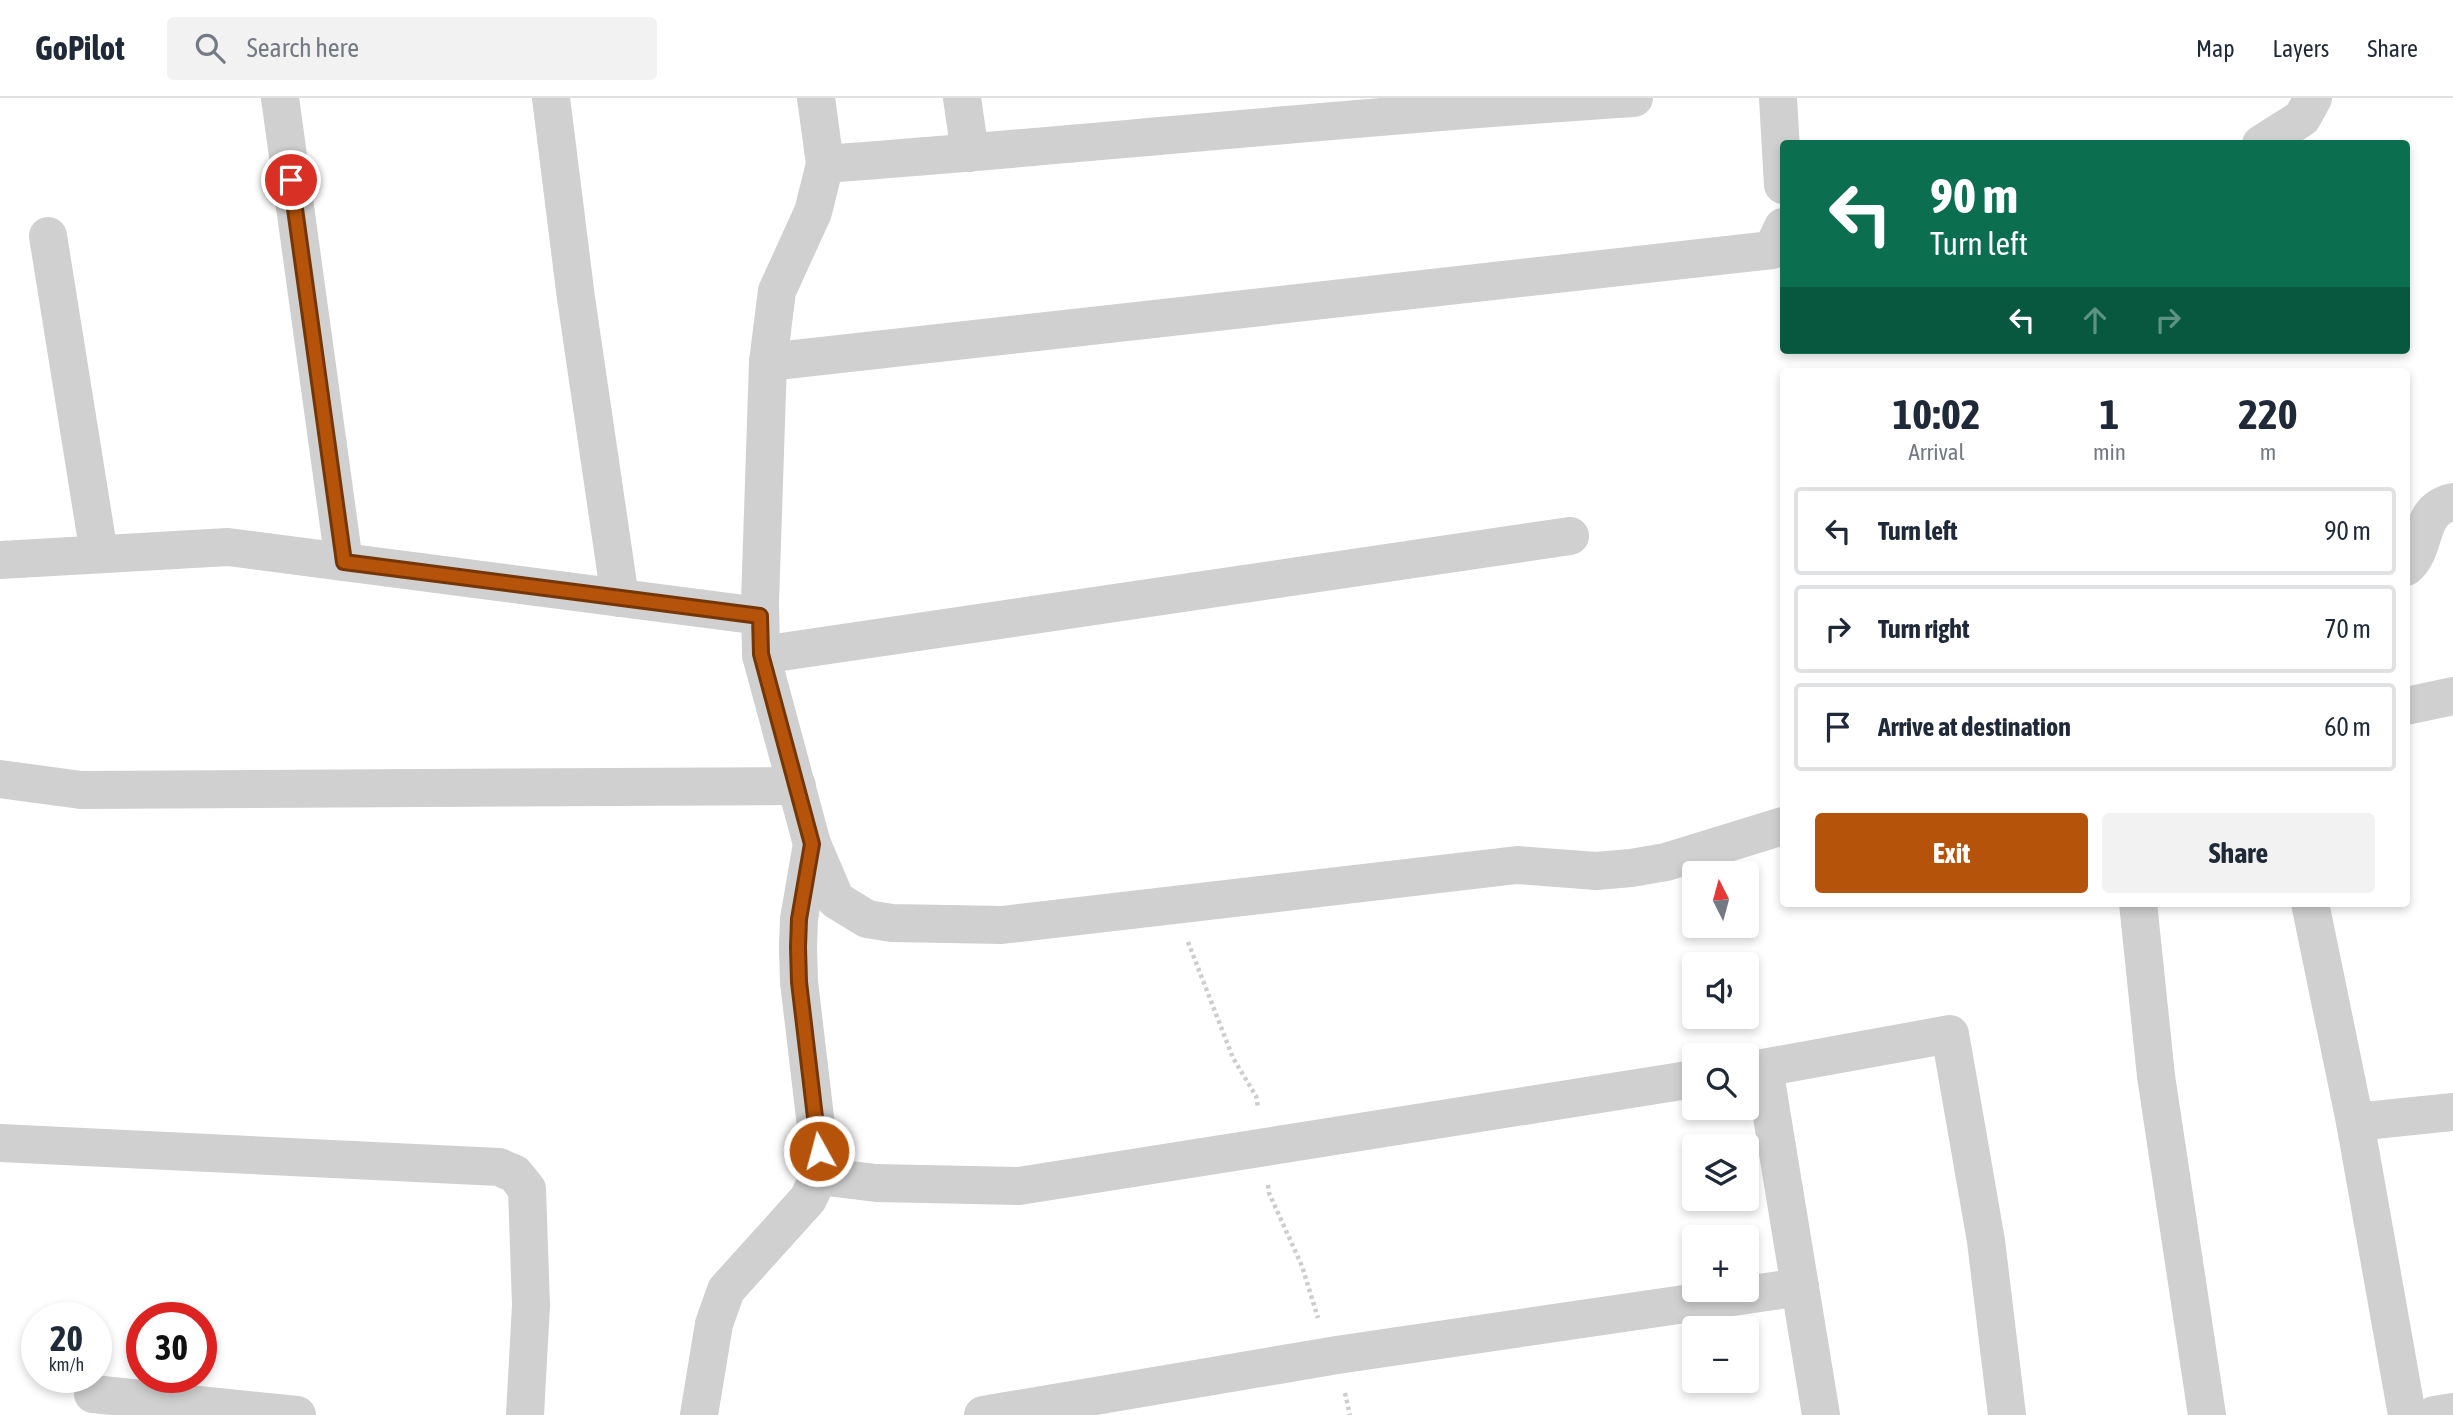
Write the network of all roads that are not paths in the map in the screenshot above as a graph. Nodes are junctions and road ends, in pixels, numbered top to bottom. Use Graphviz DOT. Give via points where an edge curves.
graph roads {
  1 [pos="280,98"];
  2 [pos="551,98"];
  3 [pos="816,98"];
  4 [pos="962,98"];
  5 [pos="1634,98"];
  6 [pos="1778,98"];
  7 [pos="2313,98"];
  8 [pos="1780,140"];
  9 [pos="2267,140"];
  10 [pos="970,153"];
  11 [pos="825,164"];
  12 [pos="1780,234"];
  13 [pos="48,236"];
  14 [pos="768,362"];
  15 [pos="2453,502"];
  16 [pos="1570,536"];
  17 [pos="99,554"];
  18 [pos="0,560"];
  19 [pos="344,562"];
  20 [pos="2410,562"];
  21 [pos="620,598"];
  22 [pos="760,616"];
  23 [pos="761,654"];
  24 [pos="2453,696"];
  25 [pos="2410,705"];
  26 [pos="0,779"];
  27 [pos="797,786"];
  28 [pos="1780,827"];
  29 [pos="812,844"];
  30 [pos="2138,907"];
  31 [pos="2311,907"];
  32 [pos="1759,1069"];
  33 [pos="1682,1081"];
  34 [pos="1759,1089"];
  35 [pos="2453,1112"];
  36 [pos="2355,1122"];
  37 [pos="0,1143"];
  38 [pos="819,1176"];
  39 [pos="1800,1287"];
  40 [pos="93,1394"];
  41 [pos="2453,1412"];
  42 [pos="297,1415"];
  43 [pos="524,1415"];
  44 [pos="699,1415"];
  45 [pos="983,1415"];
  46 [pos="1821,1415"];
  47 [pos="2007,1415"];
  48 [pos="2207,1415"];
  49 [pos="2407,1415"];
  50 [pos="2434,1415"];
  1 -- 19 [label="street"];
  2 -- 21 [label="street"];
  3 -- 11 [label="street"];
  4 -- 10 [label="street"];
  5 -- 10 [label="street"];
  6 -- 8 [label="street"];
  7 -- 9 [label="street" via="2302,118"];
  10 -- 11 [label="street"];
  11 -- 14 [label="street" via="813,212 777,291"];
  12 -- 14 [label="street" via="1772,250"];
  13 -- 17 [label="street"];
  14 -- 22 [label="street"];
  15 -- 20 [label="street" via="2440,505 2431,515"];
  16 -- 23 [label="street"];
  17 -- 18 [label="street"];
  17 -- 19 [label="street" via="228,547"];
  19 -- 21 [label="street"];
  21 -- 22 [label="street"];
  22 -- 23 [label="street"];
  23 -- 27 [label="street"];
  24 -- 25 [label="street"];
  26 -- 27 [label="street" via="81,790"];
  27 -- 29 [label="street"];
  28 -- 29 [label="street" via="1631,868 1596,871 1517,864 1002,925 867,919 836,900"];
  29 -- 38 [label="street" via="798,947"];
  30 -- 48 [label="street" via="2156,1076"];
  31 -- 36 [label="street"];
  32 -- 47 [label="street" via="1950,1034 1986,1241"];
  33 -- 38 [label="street" via="1019,1186 876,1183"];
  34 -- 39 [label="street"];
  35 -- 36 [label="street"];
  36 -- 49 [label="street"];
  37 -- 43 [label="street" via="499,1167 515,1174 527,1189 528,1202 531,1305"];
  38 -- 44 [label="street" via="808,1199 726,1290 714,1324"];
  39 -- 45 [label="street" via="1337,1355"];
  39 -- 46 [label="street"];
  40 -- 42 [label="street"];
  41 -- 50 [label="street"];
}
